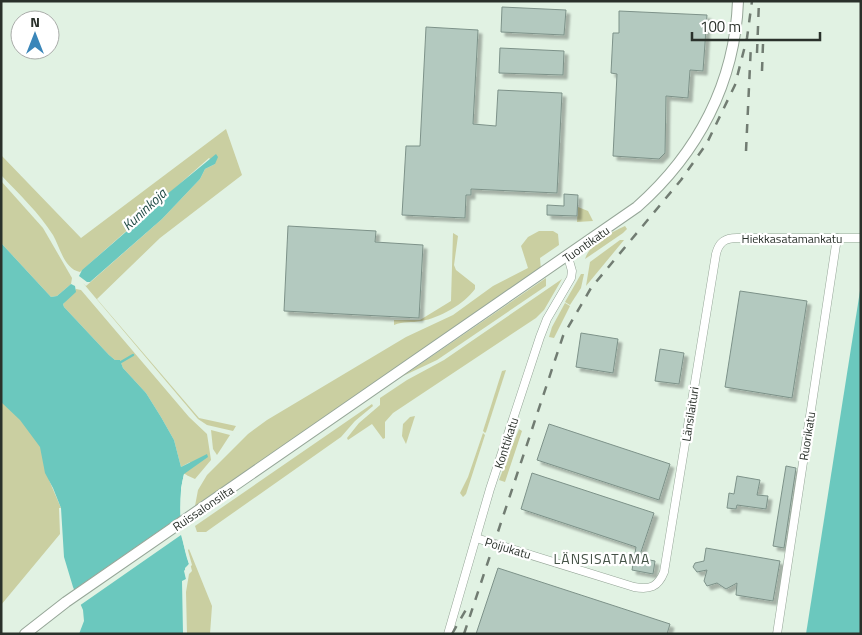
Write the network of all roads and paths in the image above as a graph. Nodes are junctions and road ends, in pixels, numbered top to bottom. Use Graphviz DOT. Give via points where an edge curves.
graph roads {
  1 [pos="738,1"];
  2 [pos="837,238"];
  3 [pos="861,238"];
  4 [pos="723,241"];
  5 [pos="568,257"];
  6 [pos="339,414"];
  7 [pos="476,538"];
  8 [pos="654,586"];
  9 [pos="25,634"];
  10 [pos="448,634"];
  11 [pos="777,634"];
  1 -- 5 [label="street, Tuontikatu" via="735,43 727,71 711,112 690,149 642,204"];
  2 -- 3 [label="street, Hiekkasatamankatu"];
  2 -- 4 [label="street, Hiekkasatamankatu" via="746,237"];
  2 -- 11 [label="street, Ruorikatu"];
  4 -- 8 [label="street, Länsilaituri" via="716,254 664,572"];
  5 -- 6 [label="street, Tuontikatu"];
  5 -- 7 [label="street, Konttikatu" via="572,271 570,278 540,337"];
  6 -- 9 [label="street, Ruissalonsilta" via="66,602"];
  7 -- 8 [label="street, Poijukatu" via="634,587 646,589"];
  7 -- 10 [label="street, Konttikatu"];
}
